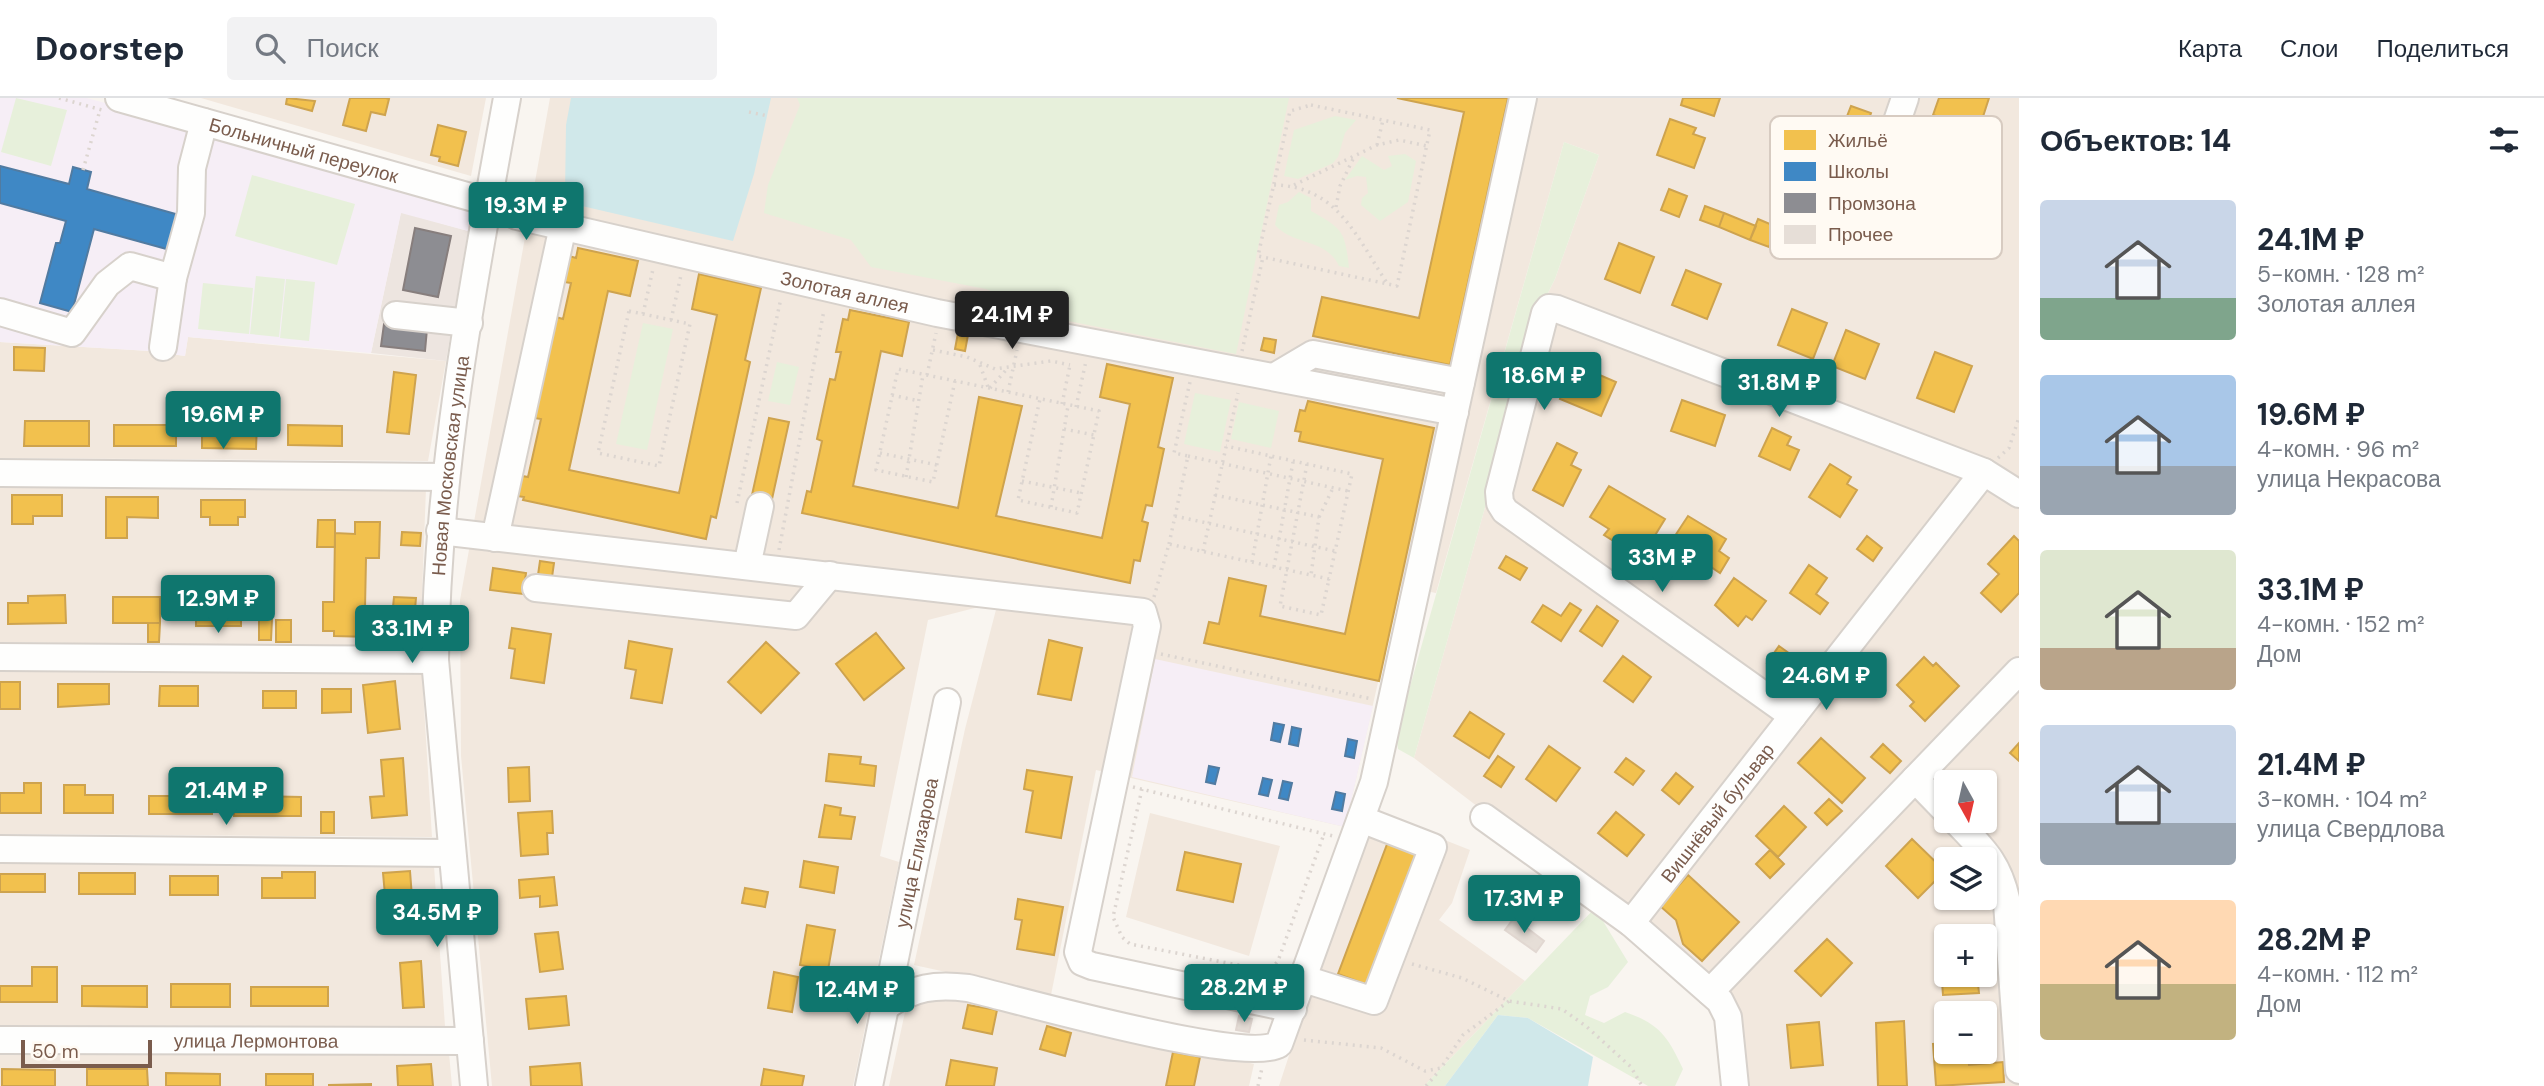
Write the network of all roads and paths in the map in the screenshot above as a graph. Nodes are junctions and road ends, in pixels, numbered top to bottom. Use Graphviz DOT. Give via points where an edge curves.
graph roads {
  1 [pos="507,98"];
  2 [pos="1312,98"];
  3 [pos="1523,98"];
  4 [pos="1905,98"];
  5 [pos="110,104"];
  6 [pos="1311,104"];
  7 [pos="749,112"];
  8 [pos="768,116"];
  9 [pos="1899,116"];
  10 [pos="1383,120"];
  11 [pos="204,122"];
  12 [pos="1377,145"];
  13 [pos="1427,146"];
  14 [pos="1354,157"];
  15 [pos="83,170"];
  16 [pos="1274,185"];
  17 [pos="1294,185"];
  18 [pos="488,202"];
  19 [pos="1336,207"];
  20 [pos="563,226"];
  21 [pos="658,246"];
  22 [pos="686,253"];
  23 [pos="786,276"];
  24 [pos="173,278"];
  25 [pos="1388,284"];
  26 [pos="829,286"];
  27 [pos="0,312"];
  28 [pos="643,314"];
  29 [pos="940,314"];
  30 [pos="396,315"];
  31 [pos="671,320"];
  32 [pos="469,323"];
  33 [pos="1021,329"];
  34 [pos="1083,341"];
  35 [pos="163,347"];
  36 [pos="933,350"];
  37 [pos="1195,362"];
  38 [pos="979,363"];
  39 [pos="1070,365"];
  40 [pos="1013,368"];
  41 [pos="1006,370"];
  42 [pos="925,375"];
  43 [pos="1274,377"];
  44 [pos="954,381"];
  45 [pos="1461,382"];
  46 [pos="989,388"];
  47 [pos="1008,392"];
  48 [pos="892,395"];
  49 [pos="1040,399"];
  50 [pos="919,401"];
  51 [pos="1062,404"];
  52 [pos="1068,405"];
  53 [pos="1076,407"];
  54 [pos="1455,412"];
  55 [pos="2019,417"];
  56 [pos="1064,429"];
  57 [pos="1094,435"];
  58 [pos="880,453"];
  59 [pos="1188,456"];
  60 [pos="1271,456"];
  61 [pos="909,459"];
  62 [pos="1293,461"];
  63 [pos="1222,464"];
  64 [pos="1307,464"];
  65 [pos="937,465"];
  66 [pos="1984,472"];
  67 [pos="0,473"];
  68 [pos="1268,474"];
  69 [pos="446,477"];
  70 [pos="906,477"];
  71 [pos="1290,478"];
  72 [pos="1023,481"];
  73 [pos="1304,481"];
  74 [pos="1054,488"];
  75 [pos="1333,488"];
  76 [pos="1348,491"];
  77 [pos="1081,494"];
  78 [pos="2019,494"];
  79 [pos="1215,495"];
  80 [pos="1263,505"];
  81 [pos="748,506"];
  82 [pos="1051,507"];
  83 [pos="1285,510"];
  84 [pos="1299,513"];
  85 [pos="1175,516"];
  86 [pos="1319,517"];
  87 [pos="1209,524"];
  88 [pos="440,531"];
  89 [pos="1258,534"];
  90 [pos="495,538"];
  91 [pos="1280,539"];
  92 [pos="1294,542"];
  93 [pos="1169,544"];
  94 [pos="1315,547"];
  95 [pos="1203,551"];
  96 [pos="1335,551"];
  97 [pos="1252,562"];
  98 [pos="747,566"];
  99 [pos="1274,567"];
  100 [pos="775,569"];
  101 [pos="1288,570"];
  102 [pos="830,575"];
  103 [pos="1311,575"];
  104 [pos="1329,579"];
  105 [pos="1160,583"];
  106 [pos="536,587"];
  107 [pos="1157,653"];
  108 [pos="0,657"];
  109 [pos="435,660"];
  110 [pos="2019,671"];
  111 [pos="1375,700"];
  112 [pos="947,702"];
  113 [pos="1793,716"];
  114 [pos="1915,779"];
  115 [pos="1142,789"];
  116 [pos="1934,799"];
  117 [pos="1484,817"];
  118 [pos="1361,820"];
  119 [pos="1968,833"];
  120 [pos="0,849"];
  121 [pos="452,853"];
  122 [pos="2013,902"];
  123 [pos="1630,923"];
  124 [pos="1392,955"];
  125 [pos="1304,979"];
  126 [pos="1710,992"];
  127 [pos="1509,1001"];
  128 [pos="886,1006"];
  129 [pos="1293,1010"];
  130 [pos="1283,1037"];
  131 [pos="0,1040"];
  132 [pos="470,1041"];
  133 [pos="1441,1068"];
  134 [pos="2019,1070"];
  135 [pos="474,1086"];
  136 [pos="869,1086"];
  137 [pos="1426,1086"];
  138 [pos="1642,1086"];
  139 [pos="1735,1086"];
  1 -- 18 [label="street, Новая Московская улица"];
  2 -- 6 [label="path"];
  3 -- 45 [label="street"];
  4 -- 9 [label="street"];
  5 -- 11 [label="street, Больничный переулок"];
  5 -- 15 [label="path"];
  6 -- 10 [label="path"];
  6 -- 16 [label="path" via="1290,111"];
  7 -- 8 [label="path"];
  10 -- 12 [label="path"];
  10 -- 13 [label="path" via="1430,130"];
  11 -- 18 [label="street, Больничный переулок"];
  11 -- 24 [label="street" via="192,168 191,213"];
  12 -- 13 [label="path" via="1399,140"];
  12 -- 14 [label="path"];
  13 -- 25 [label="path" via="1397,286"];
  14 -- 17 [label="path"];
  14 -- 19 [label="path"];
  16 -- 17 [label="path"];
  16 -- 25 [label="path" via="1258,256"];
  17 -- 19 [label="path"];
  18 -- 20 [label="street, Золотая аллея" via="517,216"];
  18 -- 32 [label="street, Новая Московская улица"];
  19 -- 25 [label="path"];
  20 -- 21 [label="street, Золотая аллея"];
  20 -- 90 [label="street"];
  21 -- 22 [label="street, Золотая аллея"];
  21 -- 28 [label="path"];
  22 -- 23 [label="street, Золотая аллея"];
  22 -- 31 [label="path"];
  23 -- 26 [label="street, Золотая аллея"];
  23 -- 81 [label="path"];
  24 -- 27 [label="street" via="130,266 107,284 72,333"];
  24 -- 35 [label="street"];
  26 -- 29 [label="street, Золотая аллея"];
  26 -- 100 [label="path"];
  28 -- 31 [label="path"];
  28 -- 31 [label="path" via="629,311 598,453 659,466 690,324"];
  29 -- 33 [label="street, Золотая аллея"];
  29 -- 36 [label="path"];
  30 -- 32 [label="street"];
  32 -- 69 [label="street, Новая Московская улица"];
  33 -- 34 [label="street, Золотая аллея"];
  33 -- 40 [label="path"];
  34 -- 37 [label="street, Золотая аллея"];
  34 -- 39 [label="path"];
  34 -- 53 [label="path"];
  36 -- 38 [label="path"];
  36 -- 42 [label="path"];
  37 -- 43 [label="street, Золотая аллея"];
  37 -- 59 [label="path" via="1174,453"];
  38 -- 41 [label="path"];
  38 -- 46 [label="path"];
  39 -- 40 [label="path" via="1051,361"];
  39 -- 51 [label="path"];
  40 -- 41 [label="path"];
  40 -- 47 [label="path"];
  41 -- 46 [label="path"];
  42 -- 44 [label="path"];
  42 -- 48 [label="path" via="898,369"];
  42 -- 50 [label="path"];
  43 -- 45 [label="street" via="1313,354"];
  43 -- 54 [label="street, Золотая аллея"];
  44 -- 46 [label="path"];
  44 -- 65 [label="path"];
  45 -- 54 [label="street"];
  46 -- 47 [label="path"];
  47 -- 49 [label="path"];
  48 -- 50 [label="path"];
  48 -- 58 [label="path"];
  49 -- 51 [label="path"];
  49 -- 72 [label="path"];
  50 -- 61 [label="path"];
  51 -- 52 [label="path"];
  52 -- 53 [label="path"];
  52 -- 56 [label="path"];
  53 -- 57 [label="path" via="1099,411"];
  54 -- 118 [label="street" via="1374,782"];
  55 -- 66 [label="path" via="2009,448"];
  56 -- 57 [label="path"];
  56 -- 74 [label="path"];
  57 -- 77 [label="path"];
  58 -- 61 [label="path"];
  58 -- 70 [label="path" via="876,470"];
  59 -- 63 [label="path"];
  59 -- 85 [label="path"];
  60 -- 62 [label="path"];
  60 -- 63 [label="path" via="1226,446"];
  60 -- 68 [label="path"];
  61 -- 65 [label="path"];
  61 -- 70 [label="path"];
  62 -- 64 [label="path"];
  62 -- 71 [label="path"];
  63 -- 68 [label="path"];
  63 -- 79 [label="path"];
  64 -- 73 [label="path"];
  64 -- 76 [label="path" via="1352,474"];
  65 -- 70 [label="path" via="933,482"];
  66 -- 78 [label="street"];
  66 -- 113 [label="street, Вишнёвый бульвар"];
  66 -- 113 [label="street" via="1557,309 1545,313 1499,492 1500,503 1516,519"];
  67 -- 69 [label="street"];
  68 -- 71 [label="path"];
  68 -- 80 [label="path"];
  69 -- 88 [label="street, Новая Московская улица"];
  71 -- 73 [label="path"];
  71 -- 83 [label="path"];
  72 -- 74 [label="path"];
  72 -- 82 [label="path" via="1018,500"];
  73 -- 75 [label="path"];
  73 -- 84 [label="path"];
  74 -- 77 [label="path"];
  74 -- 82 [label="path"];
  75 -- 76 [label="path"];
  75 -- 86 [label="path"];
  76 -- 96 [label="path"];
  77 -- 82 [label="path" via="1077,513"];
  79 -- 80 [label="path"];
  79 -- 87 [label="path"];
  80 -- 83 [label="path"];
  80 -- 89 [label="path"];
  81 -- 98 [label="street"];
  83 -- 84 [label="path"];
  83 -- 91 [label="path"];
  84 -- 86 [label="path"];
  84 -- 92 [label="path"];
  85 -- 87 [label="path"];
  85 -- 93 [label="path"];
  86 -- 94 [label="path"];
  87 -- 89 [label="path"];
  87 -- 95 [label="path"];
  88 -- 90 [label="street"];
  88 -- 109 [label="street, Новая Московская улица"];
  89 -- 91 [label="path"];
  89 -- 97 [label="path"];
  90 -- 98 [label="street"];
  91 -- 92 [label="path"];
  91 -- 99 [label="path"];
  92 -- 94 [label="path"];
  92 -- 101 [label="path"];
  93 -- 95 [label="path"];
  93 -- 105 [label="path"];
  94 -- 96 [label="path"];
  94 -- 103 [label="path"];
  95 -- 97 [label="path"];
  96 -- 104 [label="path"];
  97 -- 99 [label="path"];
  98 -- 100 [label="street"];
  99 -- 101 [label="path"];
  100 -- 102 [label="street"];
  101 -- 103 [label="path"];
  101 -- 104 [label="path" via="1280,606 1321,615"];
  102 -- 106 [label="street" via="796,616"];
  102 -- 129 [label="street" via="1143,612 1147,626 1078,952 1082,962 1092,966"];
  103 -- 104 [label="path"];
  107 -- 111 [label="path"];
  108 -- 109 [label="street"];
  109 -- 121 [label="street, Новая Московская улица"];
  110 -- 114 [label="street"];
  112 -- 128 [label="street, улица Елизарова"];
  113 -- 123 [label="street, Вишнёвый бульвар"];
  114 -- 116 [label="street"];
  114 -- 126 [label="street"];
  115 -- 115 [label="path" via="1324,834 1275,967 1251,969 1130,944 1122,937 1113,917"];
  117 -- 123 [label="street"];
  118 -- 124 [label="street" via="1433,847"];
  118 -- 125 [label="street"];
  119 -- 122 [label="street" via="1990,856"];
  120 -- 121 [label="street"];
  121 -- 132 [label="street, Новая Московская улица"];
  122 -- 134 [label="street"];
  123 -- 126 [label="street"];
  124 -- 125 [label="street" via="1374,1001"];
  124 -- 127 [label="path" via="1426,970 1462,978"];
  125 -- 129 [label="street"];
  126 -- 139 [label="street" via="1726,1007"];
  127 -- 133 [label="path" via="1463,1035"];
  127 -- 138 [label="path" via="1562,1009 1631,1067"];
  128 -- 130 [label="street" via="907,992 936,984 1212,1045 1272,1048"];
  128 -- 136 [label="street, улица Елизарова"];
  129 -- 130 [label="street"];
  130 -- 133 [label="path" via="1381,1048 1425,1071"];
  131 -- 132 [label="street, улица Лермонтова"];
  132 -- 135 [label="street, Новая Московская улица"];
  133 -- 137 [label="path"];
}
